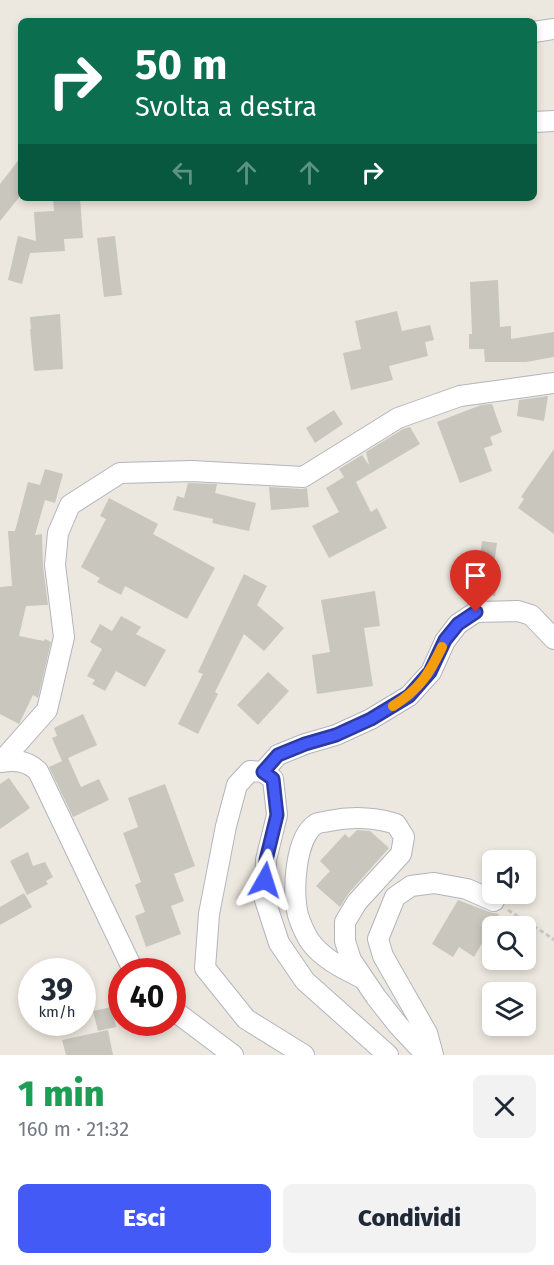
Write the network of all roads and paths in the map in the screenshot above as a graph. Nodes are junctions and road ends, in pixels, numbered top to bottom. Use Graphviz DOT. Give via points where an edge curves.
graph roads {
  1 [pos="554,28"];
  2 [pos="537,31"];
  3 [pos="554,121"];
  4 [pos="537,122"];
  5 [pos="554,382"];
  6 [pos="554,639"];
  7 [pos="1,762"];
  8 [pos="263,772"];
  9 [pos="482,896"];
  10 [pos="498,904"];
  11 [pos="554,940"];
  12 [pos="127,958"];
  13 [pos="364,979"];
  14 [pos="186,1020"];
  15 [pos="233,1055"];
  16 [pos="304,1055"];
  17 [pos="388,1055"];
  18 [pos="426,1055"];
  19 [pos="433,1055"];
  1 -- 2 [label="street"];
  3 -- 4 [label="street"];
  5 -- 7 [label="street" via="460,396 398,418 303,477 120,472 69,505 58,534 55,565 64,637 47,710"];
  6 -- 8 [label="street" via="531,615 518,611 476,612 458,624 445,640 430,672 409,696 336,735 278,755"];
  7 -- 12 [label="street" via="19,761 38,771"];
  8 -- 16 [label="street" via="250,771 237,785 209,914 205,968 246,1019"];
  8 -- 17 [label="street" via="273,779 277,815 266,860 265,900 279,943 305,981"];
  9 -- 19 [label="street" via="434,883 411,886 395,897 378,939 382,956 427,1033"];
  10 -- 11 [label="path"];
  13 -- 13 [label="street" via="351,960 345,922 357,902 401,854 404,837 396,824 349,817 316,824 304,838 295,889 298,915 322,956"];
  13 -- 18 [label="street"];
  14 -- 15 [label="street"];
}
